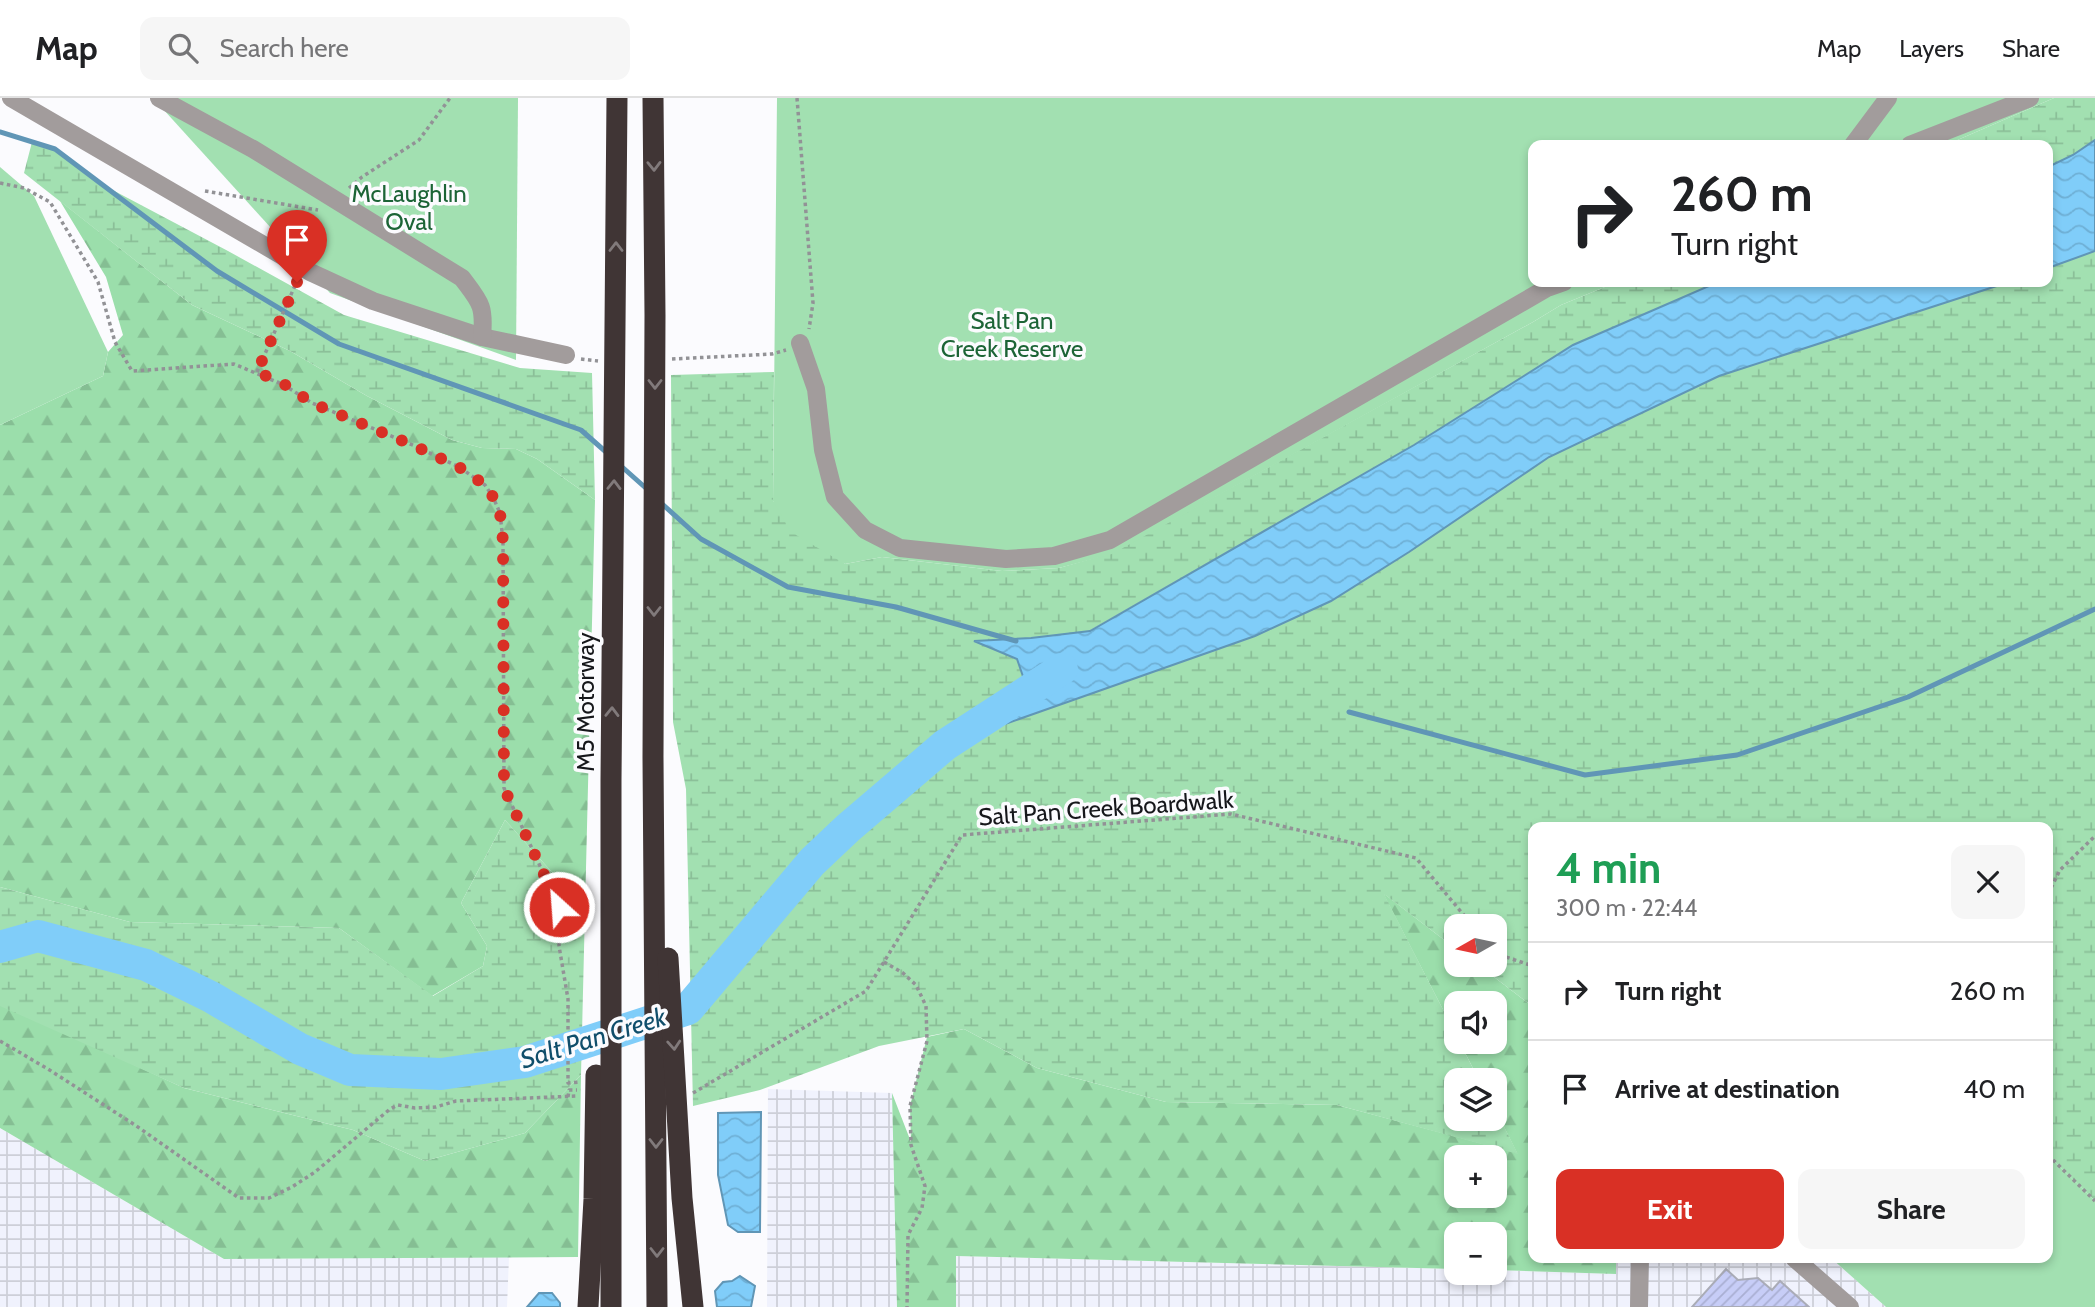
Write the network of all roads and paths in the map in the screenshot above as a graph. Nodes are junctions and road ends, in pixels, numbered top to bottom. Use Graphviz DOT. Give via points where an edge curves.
graph roads {
  1 [pos="11,98"];
  2 [pos="159,98"];
  3 [pos="450,98"];
  4 [pos="617,98"];
  5 [pos="653,98"];
  6 [pos="797,98"];
  7 [pos="1888,98"];
  8 [pos="2030,98"];
  9 [pos="1857,140"];
  10 [pos="1923,140"];
  11 [pos="0,183"];
  12 [pos="182,197"];
  13 [pos="335,200"];
  14 [pos="297,282"];
  15 [pos="1550,287"];
  16 [pos="482,337"];
  17 [pos="800,343"];
  18 [pos="566,355"];
  19 [pos="670,360"];
  20 [pos="604,361"];
  21 [pos="257,372"];
  22 [pos="653,757"];
  23 [pos="2095,836"];
  24 [pos="2053,884"];
  25 [pos="1463,914"];
  26 [pos="1507,958"];
  27 [pos="884,962"];
  28 [pos="1528,964"];
  29 [pos="0,1041"];
  30 [pos="682,1094"];
  31 [pos="581,1096"];
  32 [pos="568,1097"];
  33 [pos="2053,1160"];
  34 [pos="602,1199"];
  35 [pos="2095,1201"];
  36 [pos="1640,1263"];
  37 [pos="1800,1263"];
  38 [pos="588,1307"];
  39 [pos="611,1307"];
  40 [pos="657,1307"];
  41 [pos="693,1307"];
  42 [pos="907,1307"];
  43 [pos="1639,1307"];
  44 [pos="1850,1307"];
  1 -- 12 [label="street"];
  2 -- 13 [label="street"];
  3 -- 13 [label="path" via="419,140"];
  34 -- 4 [label="highway, M5 Motorway, one-way"];
  5 -- 22 [label="highway, one-way"];
  6 -- 17 [label="path" via="813,303 810,327"];
  7 -- 9 [label="street"];
  8 -- 10 [label="street"];
  11 -- 21 [label="path" via="24,188 50,202 98,282 115,342 132,371 234,364"];
  12 -- 13 [label="path" via="207,190 322,211"];
  12 -- 16 [label="street" via="310,272 373,301"];
  13 -- 16 [label="street" via="462,278 482,305"];
  14 -- 21 [label="path"];
  15 -- 17 [label="street" via="1111,540 1054,556 1006,559 900,548 864,530 835,497 823,450 816,389"];
  16 -- 18 [label="street"];
  17 -- 19 [label="path" via="772,354"];
  18 -- 20 [label="path"];
  21 -- 32 [label="path" via="312,403 459,467 485,485 500,513 504,788 559,907 559,946 568,999 568,1083 582,1086 569,1090"];
  22 -- 40 [label="highway, one-way"];
  22 -- 41 [label="highway, one-way" via="681,1198"];
  23 -- 24 [label="path" via="2060,870"];
  25 -- 27 [label="path, Salt Pan Creek Boardwalk" via="1416,858 1231,814 962,835"];
  26 -- 28 [label="path"];
  27 -- 30 [label="path, Salt Pan Creek Boardwalk" via="866,991 695,1093"];
  27 -- 42 [label="path" via="916,985 926,1006 927,1041 910,1106 911,1145 925,1186 922,1208 908,1235"];
  29 -- 32 [label="path" via="135,1125 239,1198 268,1198 292,1188 398,1105 436,1107 456,1101"];
  31 -- 32 [label="path"];
  33 -- 35 [label="path"];
  34 -- 38 [label="highway"];
  34 -- 39 [label="highway, M5 Motorway"];
  36 -- 43 [label="street"];
  37 -- 44 [label="street"];
}
